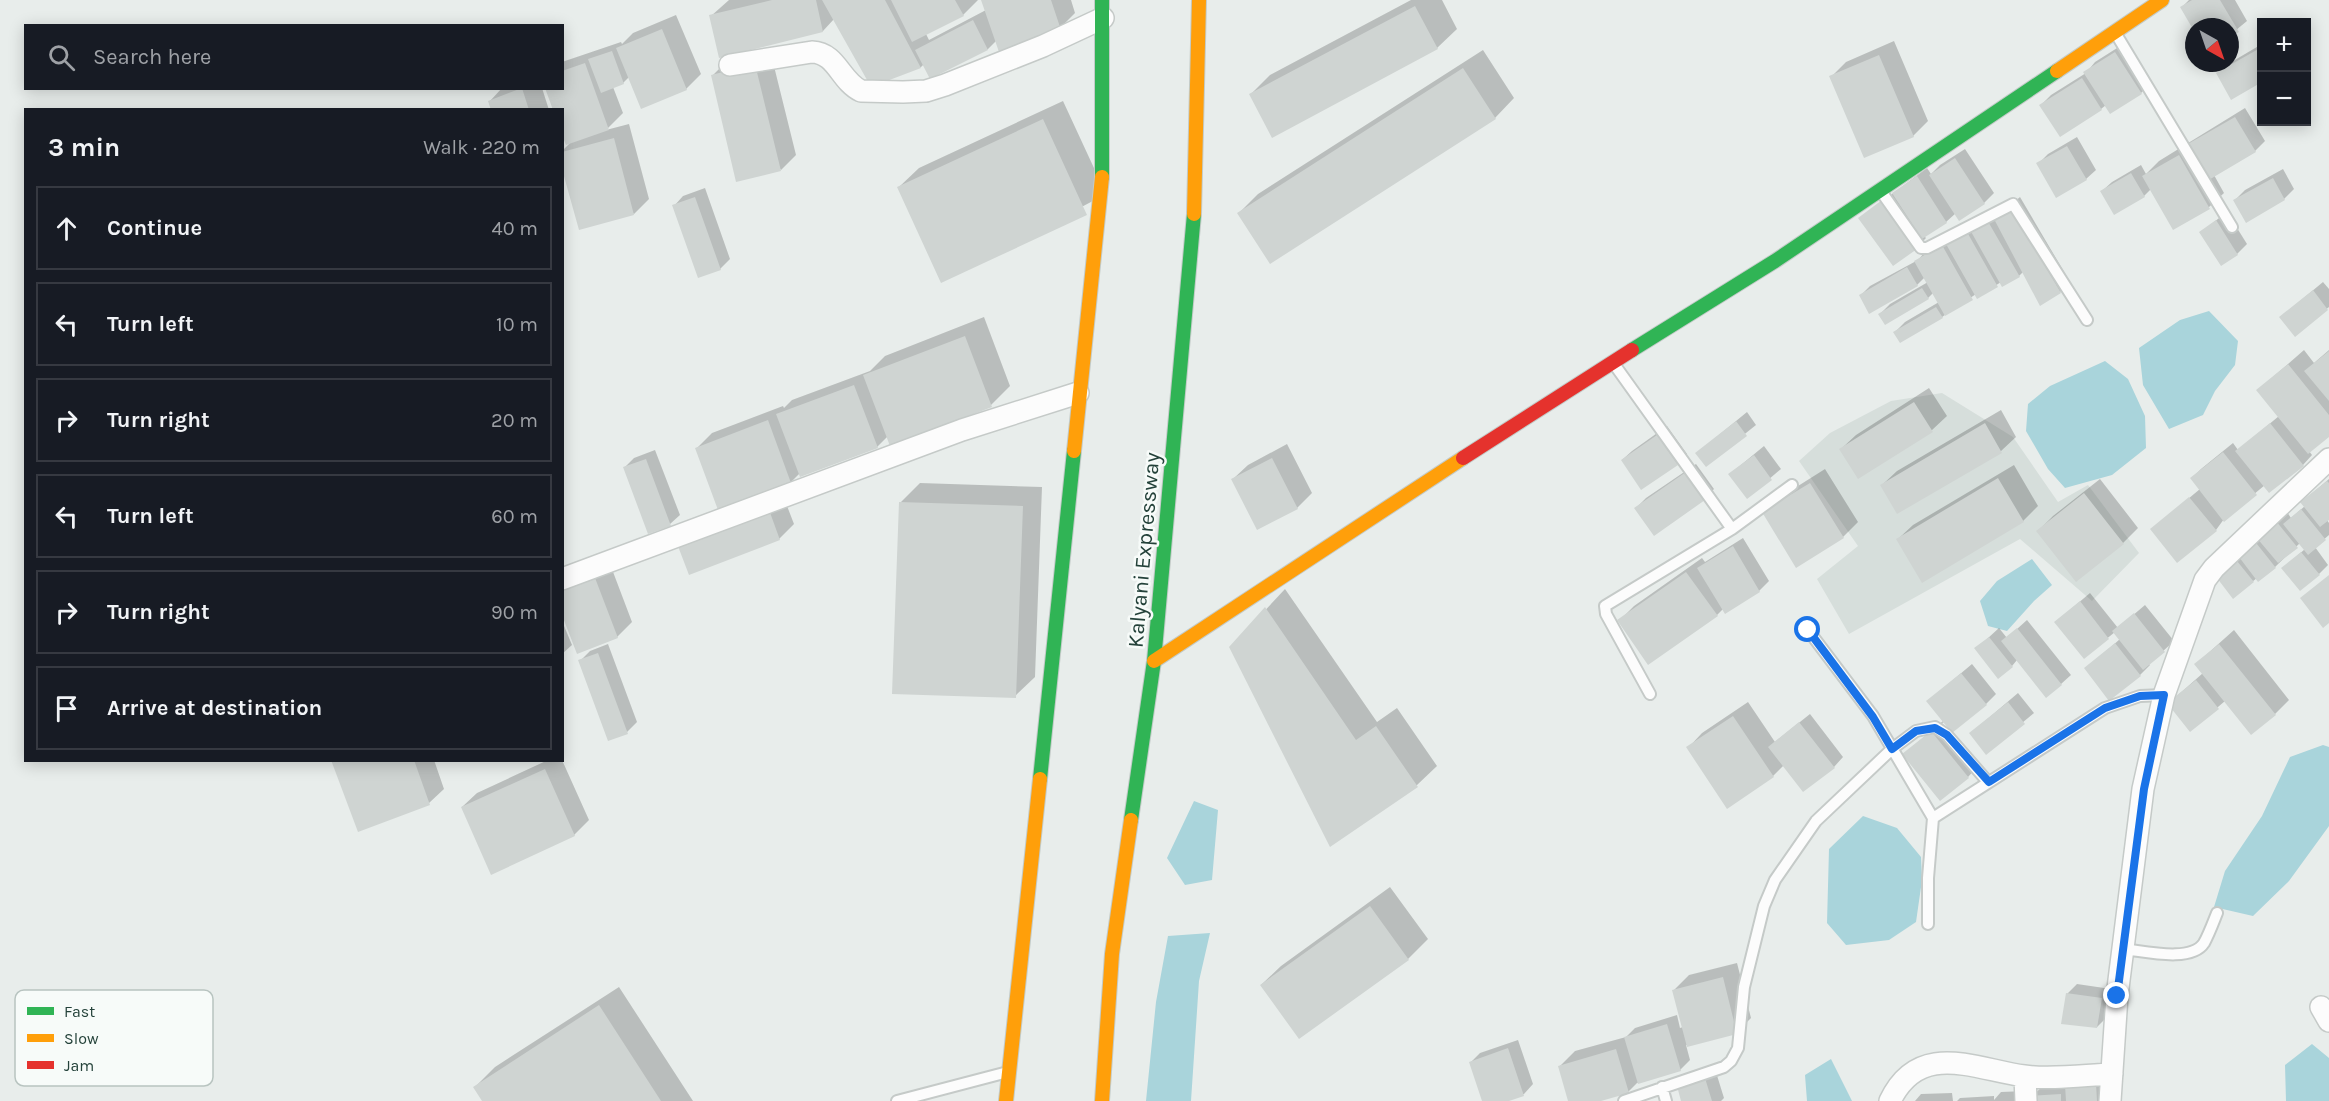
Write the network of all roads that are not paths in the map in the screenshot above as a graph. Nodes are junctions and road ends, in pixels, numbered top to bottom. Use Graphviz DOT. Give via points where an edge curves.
graph roads {
  1 [pos="1198,0"];
  2 [pos="2162,0"];
  3 [pos="1102,9"];
  4 [pos="2114,32"];
  5 [pos="730,65"];
  6 [pos="1880,190"];
  7 [pos="2232,227"];
  8 [pos="2087,320"];
  9 [pos="1613,362"];
  10 [pos="1078,393"];
  11 [pos="2329,459"];
  12 [pos="1792,485"];
  13 [pos="1732,529"];
  14 [pos="564,578"];
  15 [pos="1808,630"];
  16 [pos="1154,662"];
  17 [pos="1650,694"];
  18 [pos="2164,695"];
  19 [pos="1892,749"];
  20 [pos="1989,782"];
  21 [pos="1934,818"];
  22 [pos="2217,913"];
  23 [pos="1928,924"];
  24 [pos="2123,949"];
  25 [pos="1010,1071"];
  26 [pos="2112,1074"];
  27 [pos="2025,1077"];
  28 [pos="1662,1087"];
  29 [pos="897,1101"];
  30 [pos="1006,1101"];
  31 [pos="1102,1101"];
  32 [pos="1624,1101"];
  33 [pos="1666,1101"];
  34 [pos="1890,1101"];
  35 [pos="2026,1101"];
  36 [pos="2110,1101"];
  1 -- 16 [label="main road, Kalyani Expressway" via="1194,211"];
  2 -- 4 [label="main road"];
  3 -- 5 [label="street" via="1043,46 926,91 861,91 821,52"];
  3 -- 10 [label="main road" via="1102,183"];
  4 -- 6 [label="main road"];
  4 -- 7 [label="lane"];
  6 -- 8 [label="lane" via="1922,248 2013,204"];
  6 -- 9 [label="main road"];
  9 -- 13 [label="lane"];
  9 -- 16 [label="main road"];
  10 -- 14 [label="street" via="962,430"];
  10 -- 25 [label="main road"];
  11 -- 18 [label="street" via="2205,580"];
  12 -- 13 [label="lane"];
  13 -- 17 [label="lane" via="1605,606"];
  15 -- 19 [label="lane"];
  16 -- 31 [label="main road, Kalyani Expressway" via="1112,954"];
  18 -- 20 [label="lane" via="2140,696 2105,708"];
  18 -- 24 [label="street" via="2144,789"];
  19 -- 20 [label="lane" via="1916,731 1935,728 1947,735"];
  19 -- 21 [label="lane"];
  19 -- 28 [label="lane" via="1816,820 1774,880 1744,987 1738,1048 1731,1061 1724,1067"];
  20 -- 21 [label="lane"];
  21 -- 23 [label="lane"];
  22 -- 24 [label="lane" via="2204,943 2194,952"];
  24 -- 26 [label="street"];
  25 -- 29 [label="lane"];
  25 -- 30 [label="main road"];
  26 -- 27 [label="street"];
  26 -- 36 [label="street"];
  27 -- 34 [label="street" via="1974,1066 1931,1064 1905,1079"];
  27 -- 35 [label="street"];
  28 -- 32 [label="lane"];
  28 -- 33 [label="lane"];
}
